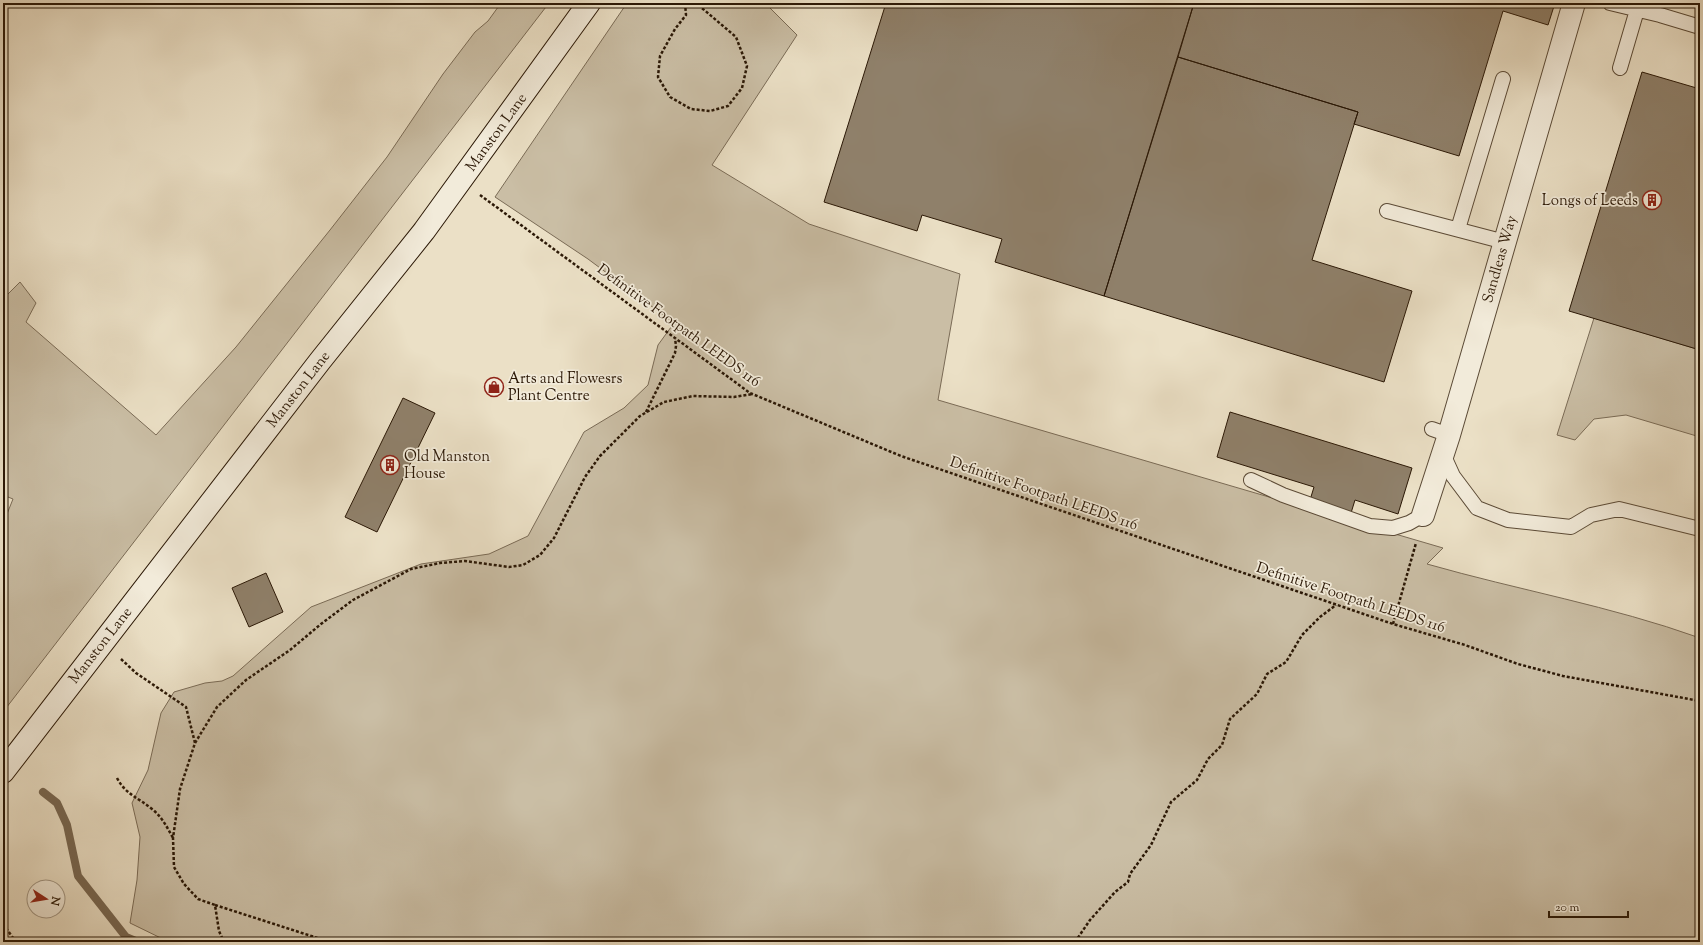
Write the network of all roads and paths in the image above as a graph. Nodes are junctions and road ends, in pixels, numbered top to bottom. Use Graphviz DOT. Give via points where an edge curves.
graph roads {
  1 [pos="589,3"];
  2 [pos="685,3"];
  3 [pos="696,3"];
  4 [pos="1574,3"];
  5 [pos="1610,3"];
  6 [pos="1637,10"];
  7 [pos="1700,27"];
  8 [pos="1620,68"];
  9 [pos="1503,79"];
  10 [pos="461,181"];
  11 [pos="1388,211"];
  12 [pos="1458,229"];
  13 [pos="1504,242"];
  14 [pos="675,338"];
  15 [pos="754,394"];
  16 [pos="645,413"];
  17 [pos="1441,439"];
  18 [pos="1251,480"];
  19 [pos="1423,515"];
  20 [pos="1700,529"];
  21 [pos="1336,605"];
  22 [pos="1393,624"];
  23 [pos="102,643"];
  24 [pos="1700,701"];
  25 [pos="195,743"];
  26 [pos="3,772"];
  27 [pos="117,778"];
  28 [pos="173,838"];
  29 [pos="215,905"];
  30 [pos="3,924"];
  31 [pos="16,942"];
  32 [pos="224,942"];
  33 [pos="330,942"];
  34 [pos="1075,942"];
  1 -- 10 [label="street, Manston Lane"];
  2 -- 3 [label="path" via="686,15 660,56 658,77 670,97 692,109 710,111 728,106 742,88 747,66 736,37"];
  4 -- 13 [label="street, Sandleas Way"];
  5 -- 6 [label="lane"];
  6 -- 7 [label="lane"];
  6 -- 8 [label="lane"];
  9 -- 12 [label="lane"];
  10 -- 14 [label="path, Definitive Footpath LEEDS 116"];
  10 -- 23 [label="street, Manston Lane"];
  11 -- 12 [label="lane"];
  12 -- 13 [label="lane"];
  13 -- 17 [label="street, Sandleas Way"];
  14 -- 15 [label="path, Definitive Footpath LEEDS 116"];
  14 -- 16 [label="path" via="674,353"];
  15 -- 16 [label="path" via="734,397 693,396 664,402"];
  15 -- 21 [label="path, Definitive Footpath LEEDS 116" via="901,456"];
  16 -- 25 [label="path" via="600,456 585,477 554,538 540,555 523,565 509,567 465,561 411,569 353,600 290,650 246,680 216,707"];
  17 -- 19 [label="street, Sandleas Way"];
  17 -- 20 [label="lane" via="1453,476 1477,508 1508,520 1571,527 1591,515 1619,509"];
  18 -- 19 [label="lane" via="1283,495 1370,526 1392,528"];
  19 -- 22 [label="path"];
  21 -- 22 [label="path, Definitive Footpath LEEDS 116"];
  21 -- 34 [label="path" via="1302,636 1286,662 1268,674 1257,694 1230,719 1222,744 1208,760 1197,780 1171,802 1151,845 1130,874 1128,882 1115,892 1090,920"];
  22 -- 24 [label="path, Definitive Footpath LEEDS 116" via="1563,676"];
  23 -- 25 [label="path" via="136,673 186,707"];
  23 -- 26 [label="street, Manston Lane"];
  25 -- 28 [label="path" via="180,789"];
  27 -- 28 [label="path" via="122,788 164,820"];
  28 -- 29 [label="path" via="174,867 184,884 198,899"];
  29 -- 32 [label="path" via="219,931"];
  29 -- 33 [label="path"];
  30 -- 31 [label="path"];
}
